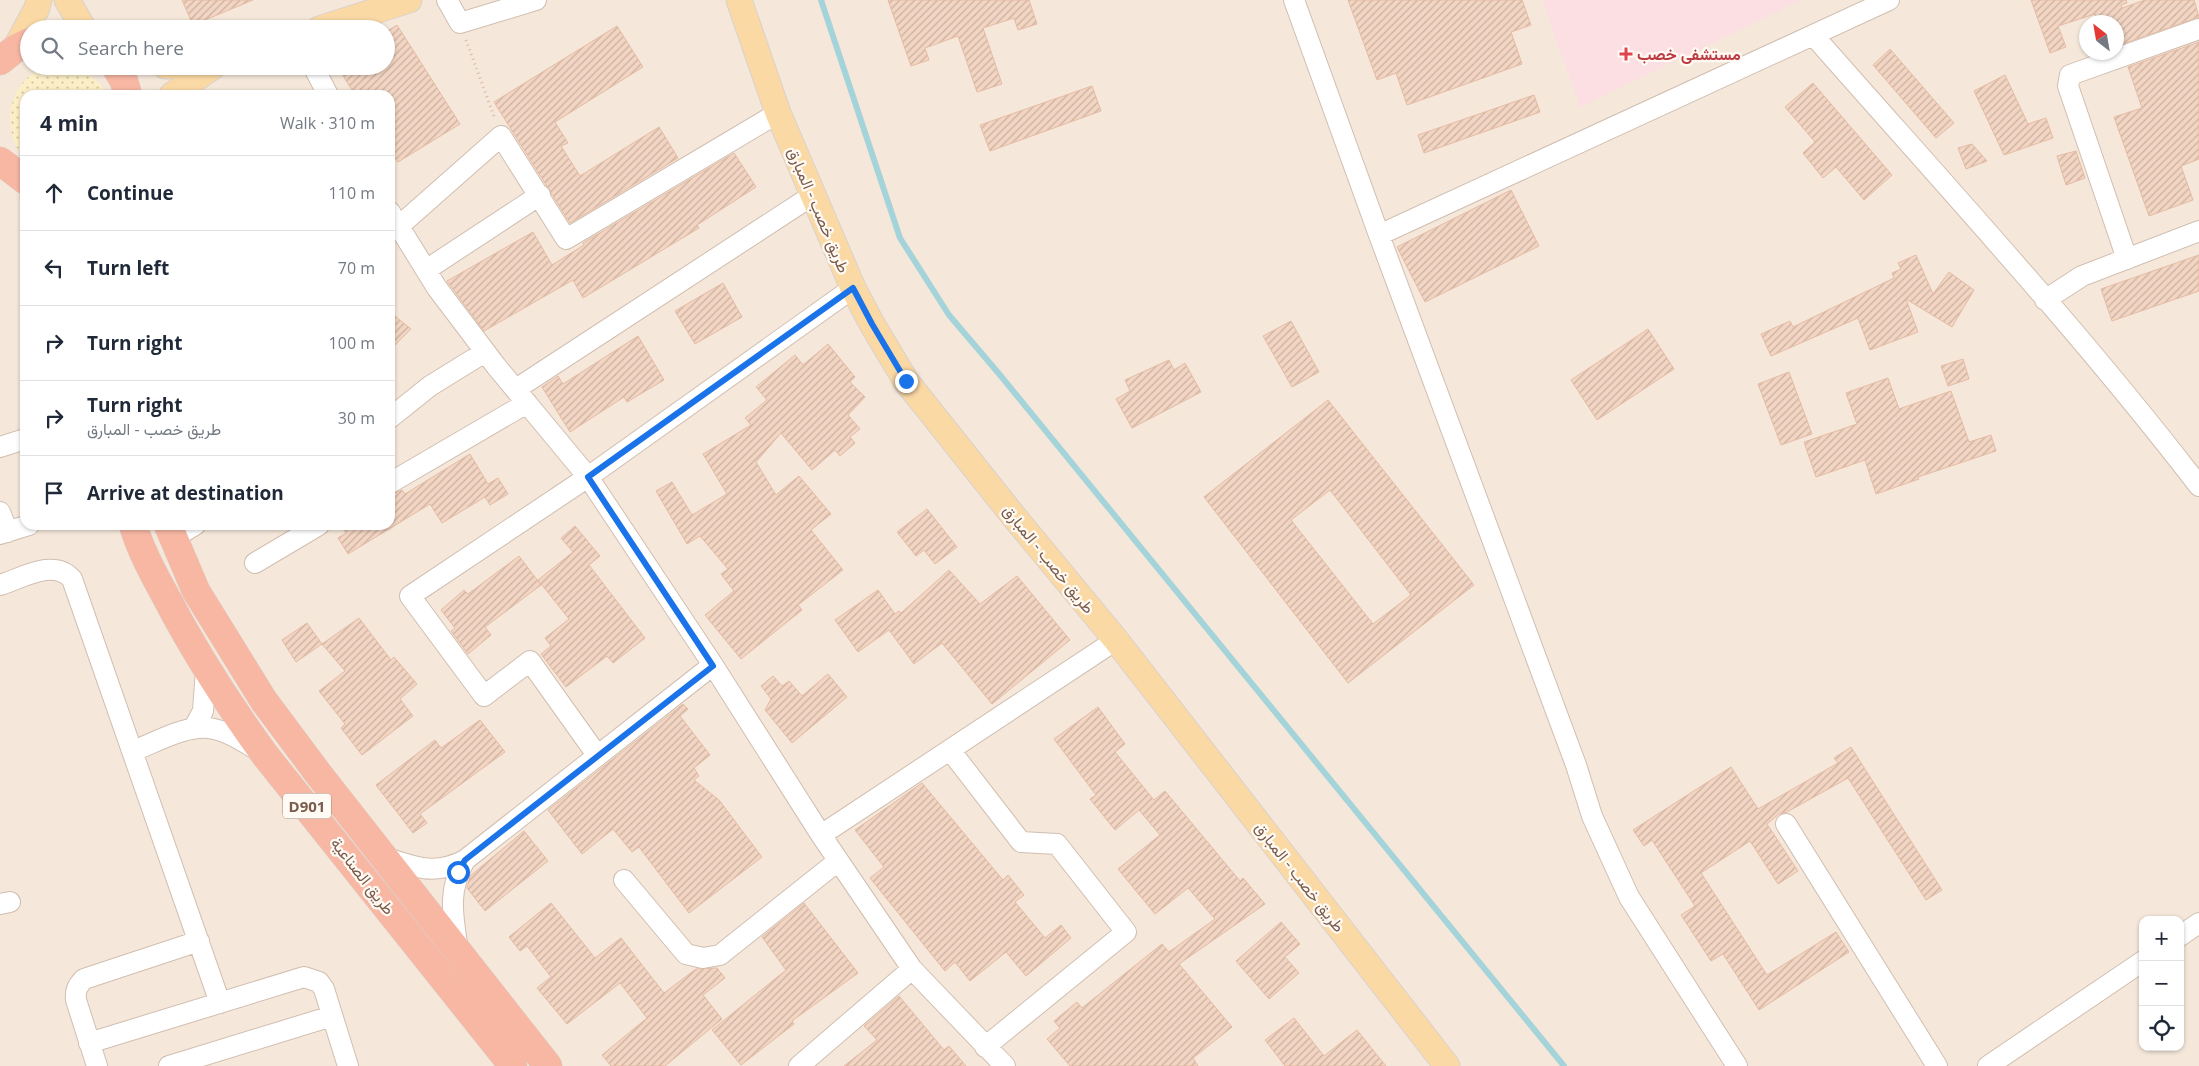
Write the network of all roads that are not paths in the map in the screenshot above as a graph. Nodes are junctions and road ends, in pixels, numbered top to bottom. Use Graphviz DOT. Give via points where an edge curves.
graph roads {
  1 [pos="39,0"];
  2 [pos="67,0"];
  3 [pos="409,0"];
  4 [pos="447,0"];
  5 [pos="536,0"];
  6 [pos="739,0"];
  7 [pos="1294,0"];
  8 [pos="1889,0"];
  9 [pos="31,20"];
  10 [pos="79,20"];
  11 [pos="347,20"];
  12 [pos="2199,30"];
  13 [pos="1814,36"];
  14 [pos="20,37"];
  15 [pos="9,55"];
  16 [pos="120,75"];
  17 [pos="201,75"];
  18 [pos="318,75"];
  19 [pos="127,90"];
  20 [pos="179,90"];
  21 [pos="325,90"];
  22 [pos="778,113"];
  23 [pos="540,195"];
  24 [pos="813,195"];
  25 [pos="395,218"];
  26 [pos="395,221"];
  27 [pos="2199,231"];
  28 [pos="1379,235"];
  29 [pos="2127,259"];
  30 [pos="426,270"];
  31 [pos="853,288"];
  32 [pos="2045,300"];
  33 [pos="485,352"];
  34 [pos="521,396"];
  35 [pos="395,414"];
  36 [pos="20,441"];
  37 [pos="0,447"];
  38 [pos="588,477"];
  39 [pos="395,480"];
  40 [pos="2199,486"];
  41 [pos="0,512"];
  42 [pos="20,528"];
  43 [pos="135,530"];
  44 [pos="180,530"];
  45 [pos="311,530"];
  46 [pos="4,533"];
  47 [pos="255,563"];
  48 [pos="0,585"];
  49 [pos="1116,640"];
  50 [pos="713,666"];
  51 [pos="206,669"];
  52 [pos="192,729"];
  53 [pos="950,750"];
  54 [pos="133,751"];
  55 [pos="265,755"];
  56 [pos="597,756"];
  57 [pos="1786,824"];
  58 [pos="821,835"];
  59 [pos="382,856"];
  60 [pos="465,860"];
  61 [pos="838,861"];
  62 [pos="624,880"];
  63 [pos="2199,923"];
  64 [pos="2184,933"];
  65 [pos="199,941"];
  66 [pos="458,952"];
  67 [pos="2139,964"];
  68 [pos="912,970"];
  69 [pos="220,1003"];
  70 [pos="332,1016"];
  71 [pos="90,1044"];
  72 [pos="985,1047"];
  73 [pos="96,1066"];
  74 [pos="169,1066"];
  75 [pos="348,1066"];
  76 [pos="513,1066"];
  77 [pos="548,1066"];
  78 [pos="799,1066"];
  79 [pos="1005,1066"];
  80 [pos="1447,1066"];
  81 [pos="1737,1066"];
  82 [pos="1937,1066"];
  83 [pos="1988,1066"];
  1 -- 9 [label="main road"];
  2 -- 10 [label="main road"];
  3 -- 11 [label="main road"];
  4 -- 5 [label="street" via="460,23"];
  6 -- 22 [label="main road, طريق خصب - المبارق"];
  7 -- 28 [label="street"];
  8 -- 13 [label="street"];
  12 -- 29 [label="street" via="2070,75 2068,86"];
  13 -- 28 [label="street"];
  13 -- 32 [label="street"];
  14 -- 15 [label="main road"];
  16 -- 19 [label="highway"];
  17 -- 20 [label="main road"];
  18 -- 21 [label="street"];
  22 -- 23 [label="street" via="566,238"];
  22 -- 24 [label="main road, طريق خصب - المبارق"];
  23 -- 25 [label="street" via="501,136"];
  23 -- 30 [label="street"];
  24 -- 31 [label="main road, طريق خصب - المبارق"];
  24 -- 34 [label="street"];
  26 -- 30 [label="street"];
  27 -- 29 [label="street"];
  28 -- 81 [label="street" via="1576,765 1592,816 1629,897"];
  29 -- 32 [label="street" via="2082,276"];
  30 -- 33 [label="street"];
  31 -- 38 [label="street"];
  31 -- 49 [label="main road, طريق خصب - المبارق" via="906,381"];
  32 -- 40 [label="street"];
  33 -- 34 [label="street"];
  33 -- 35 [label="street" via="430,386"];
  34 -- 38 [label="street"];
  34 -- 39 [label="street"];
  36 -- 37 [label="street"];
  38 -- 50 [label="street"];
  38 -- 56 [label="street" via="410,596 484,696 530,661"];
  41 -- 46 [label="street"];
  42 -- 46 [label="street"];
  43 -- 51 [label="highway, طريق الصناعية / D901" via="156,578"];
  44 -- 59 [label="highway, طريق الصناعية / D901" via="196,591 264,702"];
  45 -- 47 [label="street"];
  48 -- 54 [label="street" via="48,569 62,570 72,579"];
  49 -- 53 [label="street"];
  49 -- 80 [label="main road, طريق خصب - المبارق"];
  50 -- 56 [label="street"];
  50 -- 58 [label="street"];
  51 -- 52 [label="street" via="203,711"];
  51 -- 55 [label="highway, طريق الصناعية / D901"];
  52 -- 54 [label="street"];
  52 -- 55 [label="street" via="224,732"];
  53 -- 58 [label="street"];
  53 -- 72 [label="street" via="1021,842 1057,844 1126,932"];
  54 -- 65 [label="street"];
  55 -- 76 [label="highway, طريق الصناعية / D901"];
  56 -- 60 [label="street"];
  57 -- 82 [label="street"];
  58 -- 61 [label="street"];
  59 -- 60 [label="street" via="427,870 453,867"];
  59 -- 66 [label="highway, طريق الصناعية / D901"];
  60 -- 66 [label="street" via="454,883 452,896"];
  61 -- 62 [label="street" via="720,955 703,958 686,954"];
  61 -- 68 [label="street"];
  63 -- 64 [label="street"];
  65 -- 69 [label="street"];
  65 -- 71 [label="street" via="84,979 75,992"];
  66 -- 77 [label="highway, طريق الصناعية / D901"];
  67 -- 83 [label="street"];
  68 -- 72 [label="street"];
  68 -- 78 [label="street"];
  69 -- 70 [label="street" via="304,977 319,982 324,988"];
  69 -- 71 [label="street"];
  70 -- 74 [label="street"];
  70 -- 75 [label="street"];
  71 -- 73 [label="street"];
  72 -- 79 [label="street"];
}
